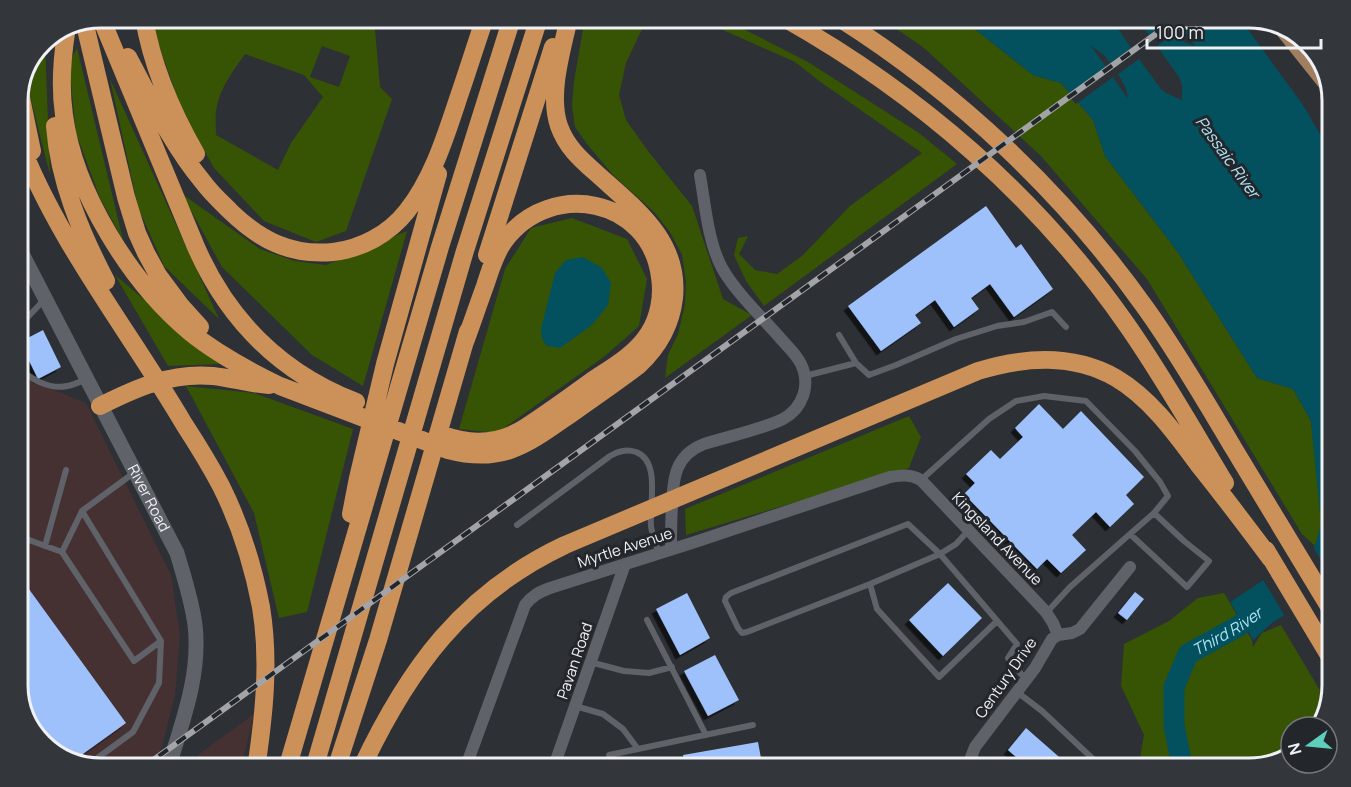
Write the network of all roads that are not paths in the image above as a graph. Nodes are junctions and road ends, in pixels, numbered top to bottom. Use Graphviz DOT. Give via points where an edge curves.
graph roads {
  1 [pos="105,28"];
  2 [pos="114,28"];
  3 [pos="146,28"];
  4 [pos="482,28"];
  5 [pos="509,28"];
  6 [pos="536,28"];
  7 [pos="560,28"];
  8 [pos="567,28"];
  9 [pos="801,28"];
  10 [pos="855,28"];
  11 [pos="858,28"];
  12 [pos="86,30"];
  13 [pos="864,34"];
  14 [pos="64,39"];
  15 [pos="65,39"];
  16 [pos="1299,48"];
  17 [pos="1314,67"];
  18 [pos="455,110"];
  19 [pos="29,134"];
  20 [pos="29,165"];
  21 [pos="700,175"];
  22 [pos="232,212"];
  23 [pos="54,215"];
  24 [pos="29,268"];
  25 [pos="45,299"];
  26 [pos="29,316"];
  27 [pos="1066,327"];
  28 [pos="839,335"];
  29 [pos="465,342"];
  30 [pos="856,363"];
  31 [pos="246,368"];
  32 [pos="154,373"];
  33 [pos="29,376"];
  34 [pos="805,376"];
  35 [pos="86,379"];
  36 [pos="280,386"];
  37 [pos="388,392"];
  38 [pos="100,406"];
  39 [pos="66,470"];
  40 [pos="136,472"];
  41 [pos="905,474"];
  42 [pos="921,480"];
  43 [pos="82,511"];
  44 [pos="1154,513"];
  45 [pos="517,525"];
  46 [pos="968,531"];
  47 [pos="1130,534"];
  48 [pos="29,540"];
  49 [pos="45,546"];
  50 [pos="665,551"];
  51 [pos="62,552"];
  52 [pos="940,554"];
  53 [pos="1271,559"];
  54 [pos="625,564"];
  55 [pos="1130,567"];
  56 [pos="870,584"];
  57 [pos="1322,595"];
  58 [pos="1046,612"];
  59 [pos="647,620"];
  60 [pos="997,621"];
  61 [pos="1058,635"];
  62 [pos="161,641"];
  63 [pos="1322,644"];
  64 [pos="590,663"];
  65 [pos="672,667"];
  66 [pos="1027,678"];
  67 [pos="1017,692"];
  68 [pos="575,706"];
  69 [pos="753,725"];
  70 [pos="706,735"];
  71 [pos="638,749"];
  72 [pos="609,755"];
  73 [pos="98,758"];
  74 [pos="171,758"];
  75 [pos="257,758"];
  76 [pos="290,758"];
  77 [pos="317,758"];
  78 [pos="340,758"];
  79 [pos="367,758"];
  80 [pos="469,758"];
  81 [pos="557,758"];
  82 [pos="971,758"];
  83 [pos="1092,758"];
  1 -- 29 [label="highway" via="200,255 219,291 278,358 335,394 460,441 491,442 513,435 643,342 656,320 660,302 661,283 655,255 639,231 609,209 572,203 542,211 524,221 502,243"];
  2 -- 22 [label="highway" via="180,151 203,183"];
  3 -- 22 [label="highway" via="175,114"];
  4 -- 18 [label="highway"];
  5 -- 37 [label="highway"];
  6 -- 77 [label="highway" via="486,182"];
  7 -- 29 [label="highway" via="495,230"];
  8 -- 36 [label="highway" via="555,99 560,129 575,154 656,230 671,261 674,304 668,324 652,351 632,371 533,440 509,451 484,456 448,450"];
  9 -- 53 [label="highway" via="854,60 930,116 986,164 1046,225 1140,344"];
  10 -- 13 [label="highway"];
  11 -- 13 [label="highway"];
  12 -- 31 [label="highway" via="129,210 146,253 190,315"];
  13 -- 57 [label="highway" via="977,121 1082,227 1171,346"];
  14 -- 32 [label="highway" via="54,102 65,182 92,252"];
  15 -- 31 [label="highway" via="62,92 66,129 102,222 134,272 171,315 204,342"];
  16 -- 17 [label="main road"];
  18 -- 22 [label="highway" via="413,203 388,230 370,241 339,251 285,248 247,227"];
  18 -- 37 [label="highway" via="402,302"];
  19 -- 23 [label="highway" via="37,170"];
  20 -- 23 [label="highway"];
  21 -- 34 [label="street" via="711,237 722,268 791,350"];
  23 -- 32 [label="highway"];
  24 -- 25 [label="street, River Road"];
  25 -- 26 [label="lane"];
  25 -- 35 [label="street, River Road"];
  27 -- 30 [label="lane" via="1052,312 956,339 869,375"];
  28 -- 30 [label="lane"];
  29 -- 78 [label="highway"];
  30 -- 34 [label="lane"];
  31 -- 36 [label="highway"];
  32 -- 75 [label="highway" via="230,505 257,586 266,660"];
  33 -- 35 [label="lane" via="56,387"];
  34 -- 50 [label="street" via="801,403 790,414 697,446 685,455 674,475"];
  35 -- 38 [label="street, River Road"];
  36 -- 38 [label="highway" via="215,376 186,376 149,384"];
  37 -- 76 [label="highway" via="339,592"];
  38 -- 40 [label="street, River Road"];
  39 -- 49 [label="lane"];
  40 -- 43 [label="lane"];
  40 -- 74 [label="street, River Road" via="177,553 195,626 195,670"];
  41 -- 42 [label="street, Kingsland Avenue"];
  41 -- 50 [label="street, Myrtle Avenue"];
  42 -- 44 [label="lane" via="989,419 1016,401 1044,396 1086,402 1135,451 1168,495"];
  42 -- 46 [label="street, Kingsland Avenue"];
  43 -- 51 [label="lane"];
  43 -- 62 [label="lane"];
  44 -- 47 [label="lane"];
  44 -- 47 [label="lane" via="1209,561 1187,587"];
  45 -- 50 [label="lane" via="610,456 633,451 641,454 650,466 651,525"];
  46 -- 52 [label="lane"];
  46 -- 58 [label="street, Kingsland Avenue"];
  47 -- 58 [label="lane"];
  48 -- 49 [label="lane"];
  49 -- 51 [label="lane"];
  50 -- 54 [label="street, Myrtle Avenue"];
  51 -- 62 [label="lane" via="134,661"];
  52 -- 56 [label="lane"];
  52 -- 56 [label="lane" via="908,524 731,593 725,601 742,633"];
  52 -- 60 [label="lane"];
  53 -- 63 [label="highway"];
  53 -- 79 [label="highway" via="1172,430 1130,388 1102,372 1070,363 1040,359 1002,364 565,545 522,568 474,604 435,645 398,698"];
  54 -- 64 [label="street, Pavan Road"];
  54 -- 80 [label="street, Myrtle Avenue" via="530,598"];
  55 -- 61 [label="street, Century Drive" via="1080,629"];
  56 -- 60 [label="lane" via="877,609 939,677"];
  58 -- 61 [label="street, Kingsland Avenue"];
  59 -- 65 [label="lane"];
  60 -- 66 [label="lane" via="1017,644 1008,658"];
  61 -- 66 [label="street, Century Drive"];
  62 -- 73 [label="lane" via="159,683 133,732"];
  64 -- 65 [label="lane" via="648,673"];
  64 -- 68 [label="street, Pavan Road"];
  65 -- 70 [label="lane"];
  66 -- 67 [label="street, Century Drive"];
  67 -- 82 [label="street, Century Drive"];
  67 -- 83 [label="lane"];
  68 -- 71 [label="lane" via="603,714 623,729"];
  68 -- 81 [label="street, Pavan Road"];
  69 -- 70 [label="lane"];
  70 -- 71 [label="lane"];
  71 -- 72 [label="lane"];
}
